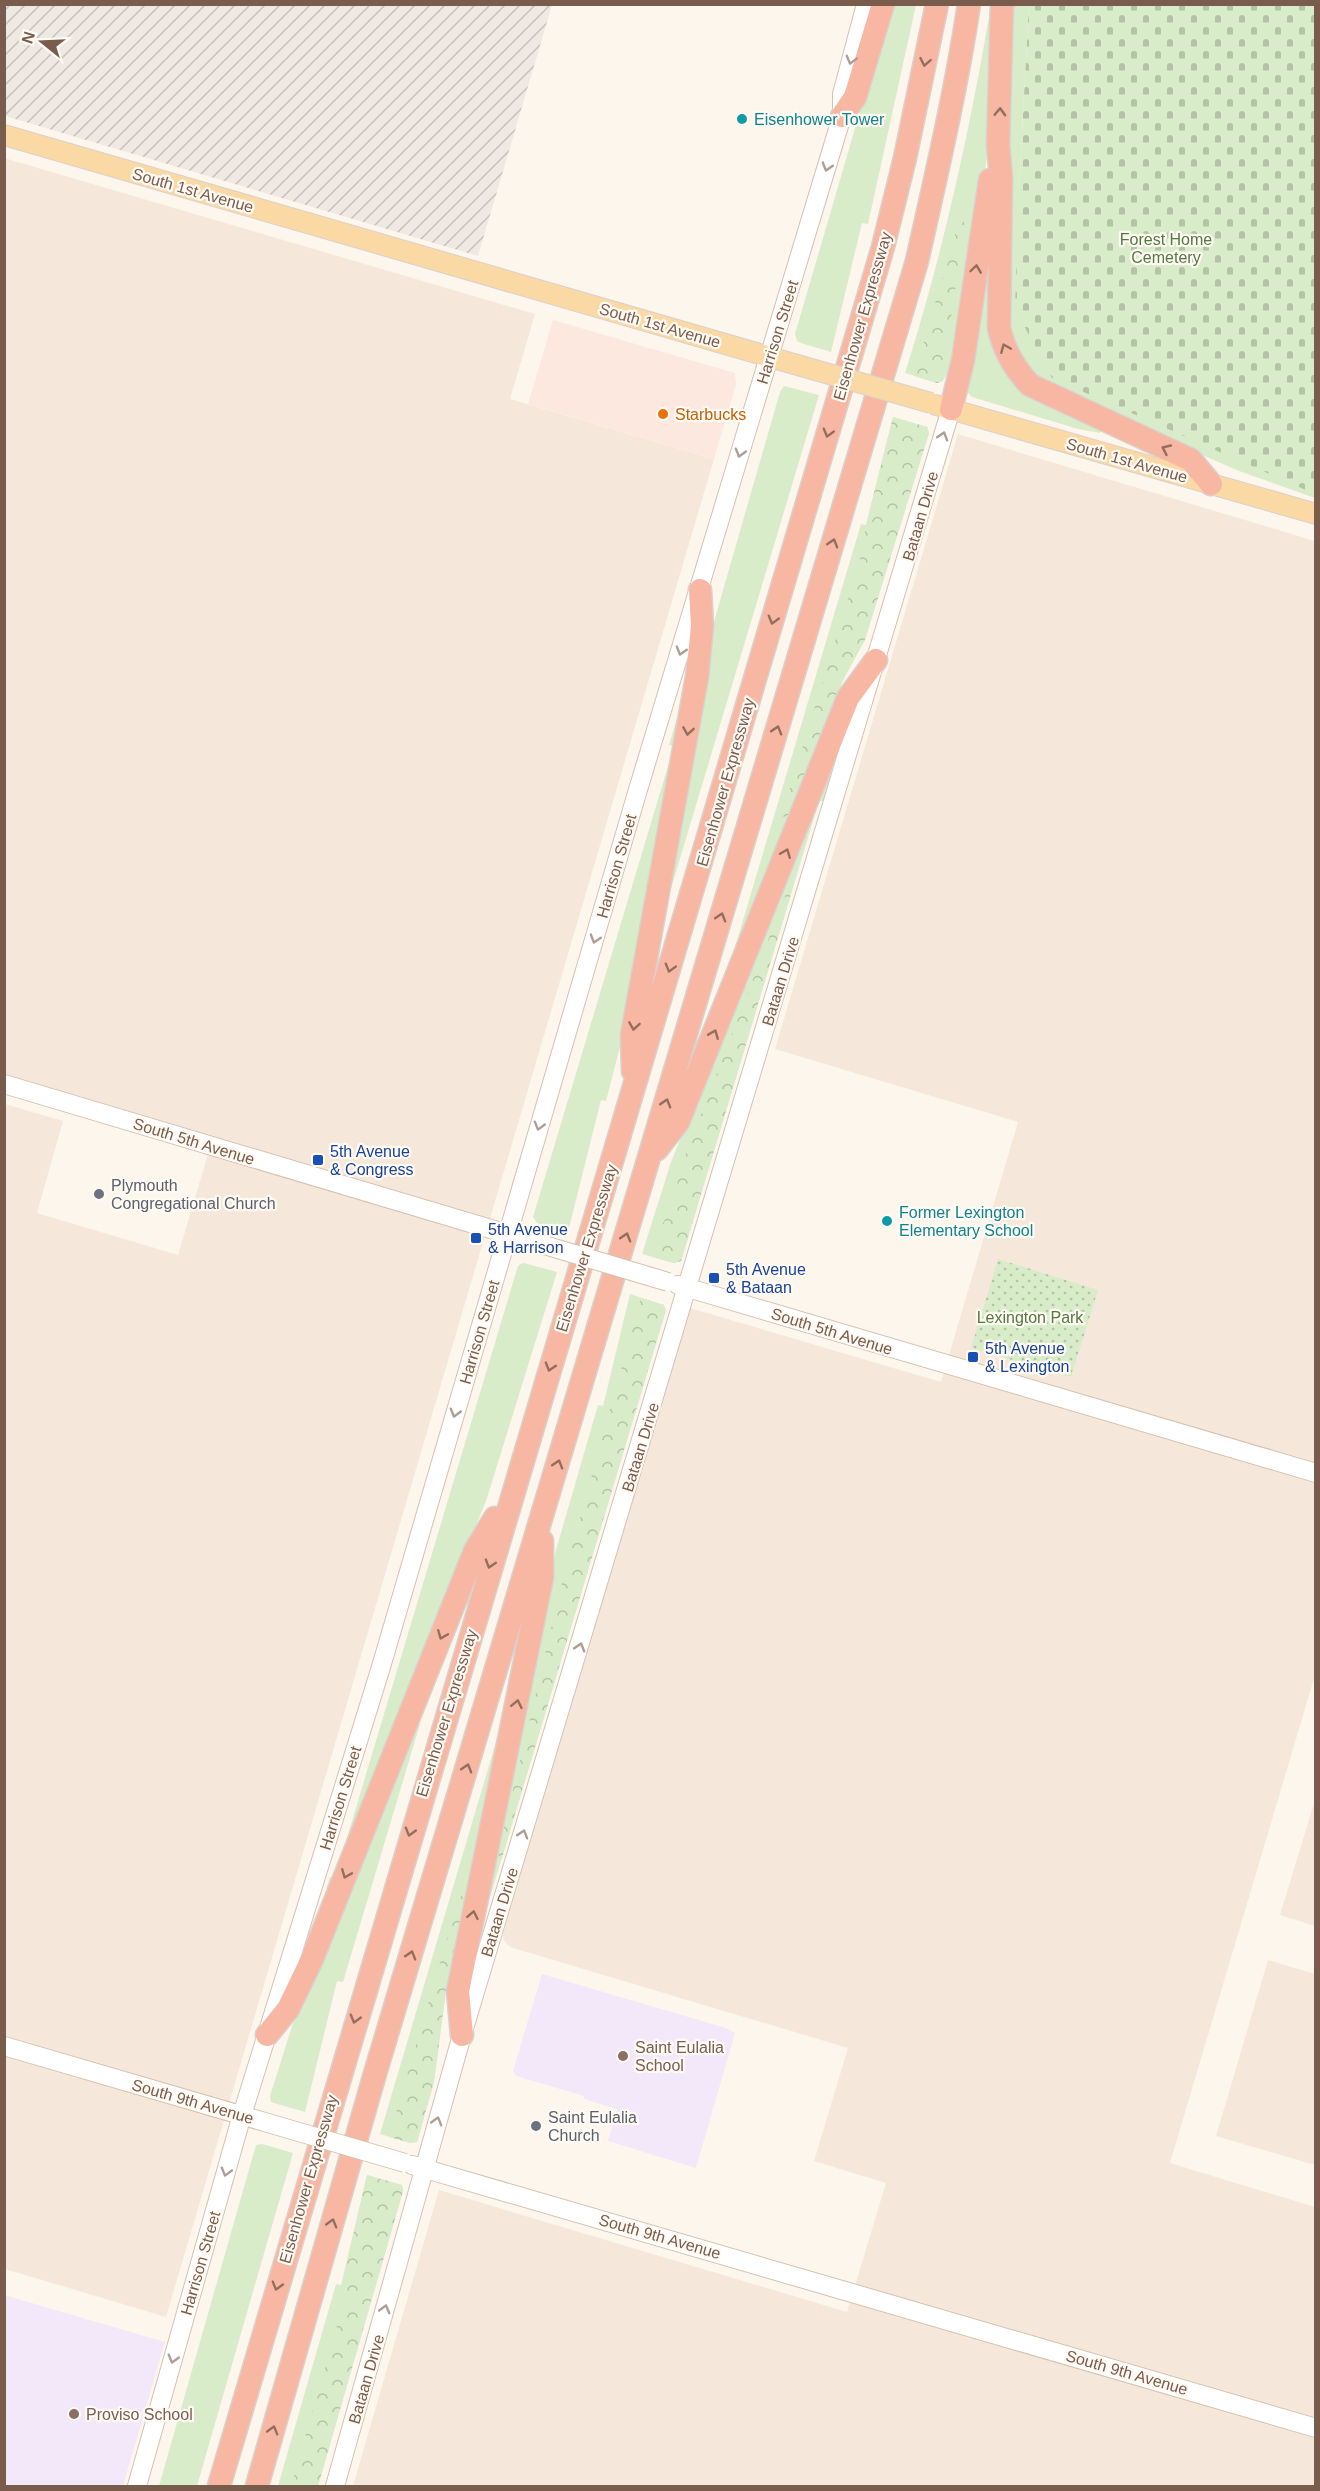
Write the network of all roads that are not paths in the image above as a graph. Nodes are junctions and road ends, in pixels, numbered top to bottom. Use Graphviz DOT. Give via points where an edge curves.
graph roads {
  1 [pos="866,4"];
  2 [pos="883,4"];
  3 [pos="937,4"];
  4 [pos="969,4"];
  5 [pos="1002,4"];
  6 [pos="842,116"];
  7 [pos="4,135"];
  8 [pos="998,144"];
  9 [pos="769,357"];
  10 [pos="941,406"];
  11 [pos="1211,484"];
  12 [pos="1316,514"];
  13 [pos="700,590"];
  14 [pos="876,660"];
  15 [pos="4,1084"];
  16 [pos="634,1090"];
  17 [pos="649,1160"];
  18 [pos="507,1234"];
  19 [pos="688,1288"];
  20 [pos="1316,1473"];
  21 [pos="513,1488"];
  22 [pos="541,1520"];
  23 [pos="267,2035"];
  24 [pos="462,2035"];
  25 [pos="4,2046"];
  26 [pos="242,2115"];
  27 [pos="423,2168"];
  28 [pos="1316,2428"];
  29 [pos="137,2487"];
  30 [pos="219,2487"];
  31 [pos="256,2487"];
  32 [pos="335,2487"];
  1 -- 6 [label="street, Harrison Street, one-way" via="842,94"];
  2 -- 6 [label="highway" via="855,97"];
  3 -- 16 [label="highway, Eisenhower Expressway, one-way" via="883,247"];
  17 -- 4 [label="highway, Eisenhower Expressway, one-way" via="916,261 945,140"];
  8 -- 5 [label="highway, one-way"];
  6 -- 9 [label="street, Harrison Street, one-way"];
  7 -- 9 [label="main road, South 1st Avenue"];
  10 -- 8 [label="highway, one-way" via="963,360"];
  11 -- 8 [label="highway, one-way" via="1191,460 1051,396 1030,385 1017,370 1003,346 999,328"];
  9 -- 10 [label="main road, South 1st Avenue, bridge"];
  9 -- 13 [label="street, Harrison Street, one-way"];
  10 -- 11 [label="main road, South 1st Avenue"];
  14 -- 10 [label="street, Bataan Drive, one-way"];
  11 -- 12 [label="main road, South 1st Avenue"];
  13 -- 16 [label="highway, one-way" via="702,626 697,677 632,1035"];
  13 -- 18 [label="street, Harrison Street, one-way"];
  17 -- 14 [label="highway, one-way" via="678,1122 848,698"];
  14 -- 19 [label="street, Bataan Drive"];
  15 -- 18 [label="street, South 5th Avenue"];
  16 -- 21 [label="highway, Eisenhower Expressway, one-way"];
  22 -- 17 [label="highway, Eisenhower Expressway, one-way"];
  18 -- 19 [label="street, South 5th Avenue, bridge"];
  18 -- 23 [label="street, Harrison Street, one-way" via="381,1667"];
  19 -- 20 [label="street, South 5th Avenue"];
  24 -- 19 [label="street, Bataan Drive, one-way"];
  21 -- 23 [label="highway, one-way" via="476,1551 312,1959 288,2009"];
  21 -- 30 [label="highway, Eisenhower Expressway, one-way"];
  24 -- 22 [label="highway, one-way" via="458,1991 542,1577"];
  31 -- 22 [label="highway, Eisenhower Expressway, one-way"];
  23 -- 26 [label="street, Harrison Street"];
  27 -- 24 [label="street, Bataan Drive, one-way"];
  25 -- 26 [label="street, South 9th Avenue"];
  26 -- 27 [label="street, South 9th Avenue, bridge"];
  26 -- 29 [label="street, Harrison Street, one-way"];
  27 -- 28 [label="street, South 9th Avenue"];
  32 -- 27 [label="street, Bataan Drive, one-way"];
}
